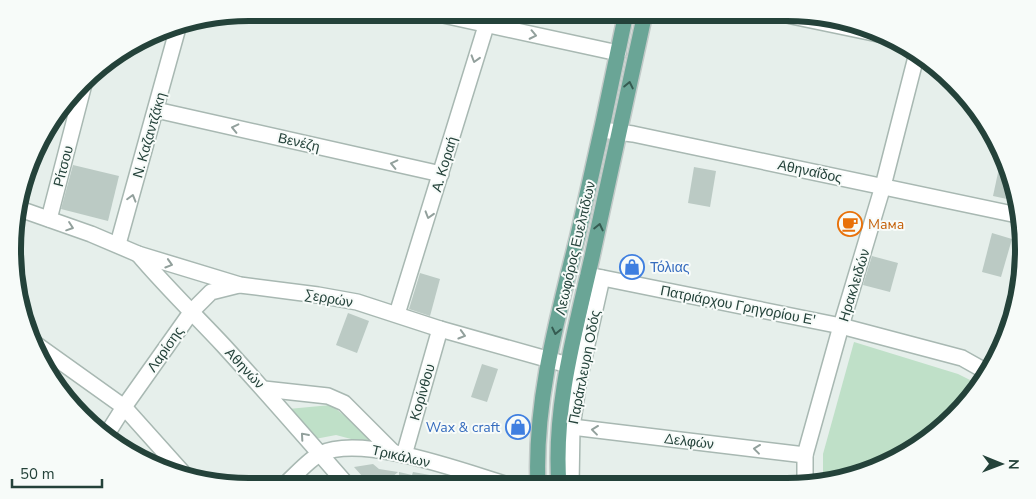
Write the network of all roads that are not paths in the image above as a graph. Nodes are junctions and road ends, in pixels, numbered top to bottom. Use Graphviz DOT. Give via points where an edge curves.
graph roads {
  1 [pos="487,21"];
  2 [pos="499,21"];
  3 [pos="624,21"];
  4 [pos="642,21"];
  5 [pos="177,33"];
  6 [pos="618,53"];
  7 [pos="915,61"];
  8 [pos="81,96"];
  9 [pos="156,110"];
  10 [pos="602,130"];
  11 [pos="619,132"];
  12 [pos="441,174"];
  13 [pos="884,186"];
  14 [pos="25,211"];
  15 [pos="1012,214"];
  16 [pos="49,219"];
  17 [pos="118,244"];
  18 [pos="138,254"];
  19 [pos="595,277"];
  20 [pos="240,285"];
  21 [pos="192,311"];
  22 [pos="397,314"];
  23 [pos="841,326"];
  24 [pos="440,329"];
  25 [pos="45,351"];
  26 [pos="550,359"];
  27 [pos="568,365"];
  28 [pos="981,369"];
  29 [pos="264,390"];
  30 [pos="124,407"];
  31 [pos="572,427"];
  32 [pos="110,430"];
  33 [pos="398,453"];
  34 [pos="320,454"];
  35 [pos="805,454"];
  36 [pos="177,466"];
  37 [pos="805,477"];
  38 [pos="292,478"];
  39 [pos="341,478"];
  40 [pos="484,478"];
  41 [pos="538,478"];
  42 [pos="558,478"];
  43 [pos="571,478"];
  1 -- 12 [label="street, Α. Κοραή, one-way"];
  2 -- 6 [label="street, one-way"];
  3 -- 6 [label="main road, Λεωφόρος Ευελπίδων"];
  11 -- 4 [label="main road, Λεωφόρος Ευελπίδων, one-way"];
  5 -- 9 [label="street, Ν. Καζαντζάκη"];
  6 -- 10 [label="main road, Λεωφόρος Ευελπίδων"];
  7 -- 13 [label="street, Ηρακλειδών"];
  8 -- 16 [label="street, Ρίτσου"];
  12 -- 9 [label="street, Βενέζη, one-way"];
  17 -- 9 [label="street, Ν. Καζαντζάκη, one-way"];
  10 -- 11 [label="street, Αθηναΐδος"];
  10 -- 26 [label="main road, Λεωφόρος Ευελπίδων, one-way"];
  11 -- 13 [label="street, Αθηναΐδος"];
  19 -- 11 [label="main road, Λεωφόρος Ευελπίδων, one-way"];
  12 -- 22 [label="street, Α. Κοραή, one-way"];
  13 -- 15 [label="street, Αθηναΐδος"];
  13 -- 23 [label="street, Ηρακλειδών"];
  14 -- 16 [label="street"];
  16 -- 17 [label="street, Σερρών, one-way"];
  17 -- 18 [label="street, Σερρών"];
  18 -- 20 [label="street, Σερρών, one-way"];
  18 -- 21 [label="street, Αθηνών" via="161,282"];
  19 -- 23 [label="street, Πατριάρχου Γρηγορίου Ε'"];
  19 -- 27 [label="main road, Λεωφόρος Ευελπίδων"];
  19 -- 31 [label="street, Παράπλευρη Οδός"];
  20 -- 21 [label="street, Λαρίσης" via="211,292"];
  20 -- 22 [label="street, Σερρών" via="357,302"];
  21 -- 29 [label="street, Αθηνών"];
  21 -- 30 [label="street, Λαρίσης"];
  22 -- 24 [label="street, Σερρών"];
  23 -- 28 [label="street, Πατριάρχου Γρηγορίου Ε'" via="962,358"];
  23 -- 35 [label="street, Ηρακλειδών"];
  24 -- 26 [label="street, Σερρών, one-way"];
  24 -- 33 [label="street, Κορίνθου"];
  25 -- 30 [label="street"];
  26 -- 27 [label="street, Σερρών"];
  26 -- 41 [label="main road, Λεωφόρος Ευελπίδων" via="538,439"];
  27 -- 42 [label="main road, Λεωφόρος Ευελπίδων" via="557,438"];
  29 -- 33 [label="street" via="336,398"];
  34 -- 29 [label="street, Αθηνών, one-way"];
  30 -- 32 [label="street, Λαρίσης"];
  30 -- 36 [label="street"];
  35 -- 31 [label="street, Δελφών, one-way"];
  31 -- 43 [label="street, Παράπλευρη Οδός"];
  33 -- 34 [label="street, Τρικάλων" via="356,447"];
  33 -- 40 [label="street, Τρικάλων"];
  34 -- 38 [label="street"];
  34 -- 39 [label="street, Αθηνών"];
  35 -- 37 [label="street, Ηρακλειδών"];
}
